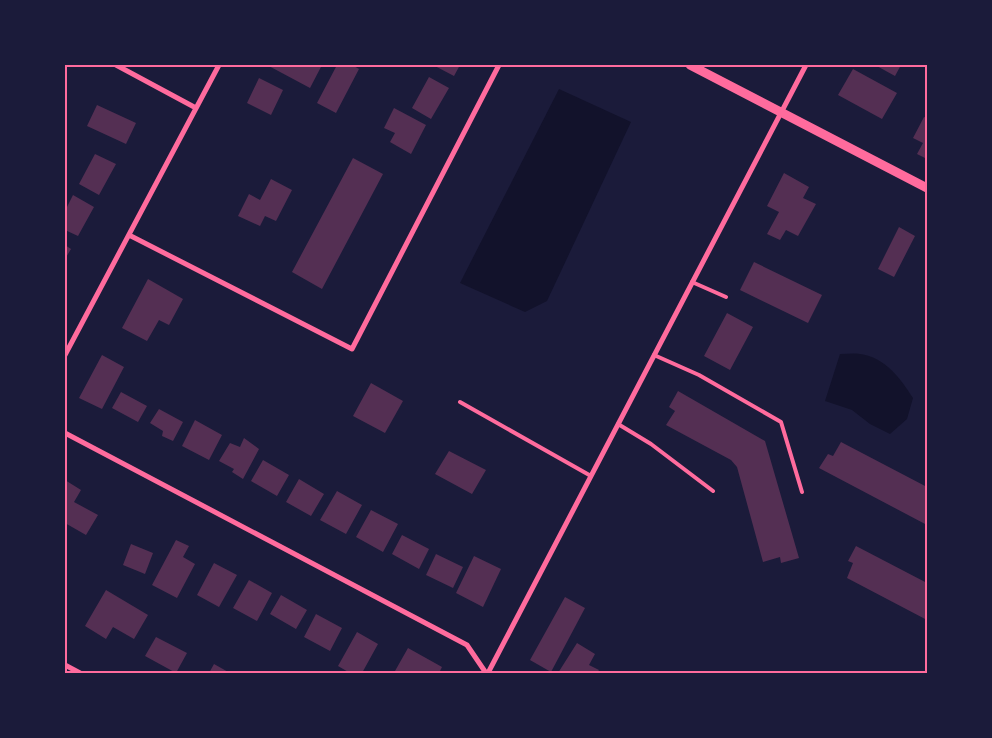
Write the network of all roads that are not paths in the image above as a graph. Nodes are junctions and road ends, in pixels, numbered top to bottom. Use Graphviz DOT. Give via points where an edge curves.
graph roads {
  1 [pos="116,65"];
  2 [pos="219,65"];
  3 [pos="499,65"];
  4 [pos="690,65"];
  5 [pos="806,65"];
  6 [pos="196,108"];
  7 [pos="781,112"];
  8 [pos="927,188"];
  9 [pos="129,235"];
  10 [pos="692,282"];
  11 [pos="726,297"];
  12 [pos="65,355"];
  13 [pos="654,355"];
  14 [pos="460,402"];
  15 [pos="618,424"];
  16 [pos="65,433"];
  17 [pos="591,476"];
  18 [pos="713,491"];
  19 [pos="802,492"];
  20 [pos="65,665"];
  21 [pos="80,673"];
  22 [pos="487,673"];
  1 -- 6 [label="street"];
  2 -- 6 [label="street"];
  3 -- 9 [label="street" via="352,350"];
  4 -- 7 [label="street"];
  5 -- 7 [label="street"];
  6 -- 9 [label="street"];
  7 -- 8 [label="street"];
  7 -- 10 [label="street"];
  9 -- 12 [label="street"];
  10 -- 11 [label="lane"];
  10 -- 13 [label="street"];
  13 -- 15 [label="street"];
  13 -- 19 [label="lane" via="698,375 781,422"];
  14 -- 17 [label="lane"];
  15 -- 17 [label="street"];
  15 -- 18 [label="lane" via="651,444"];
  16 -- 22 [label="street" via="467,645"];
  17 -- 22 [label="street"];
  20 -- 21 [label="street"];
}
